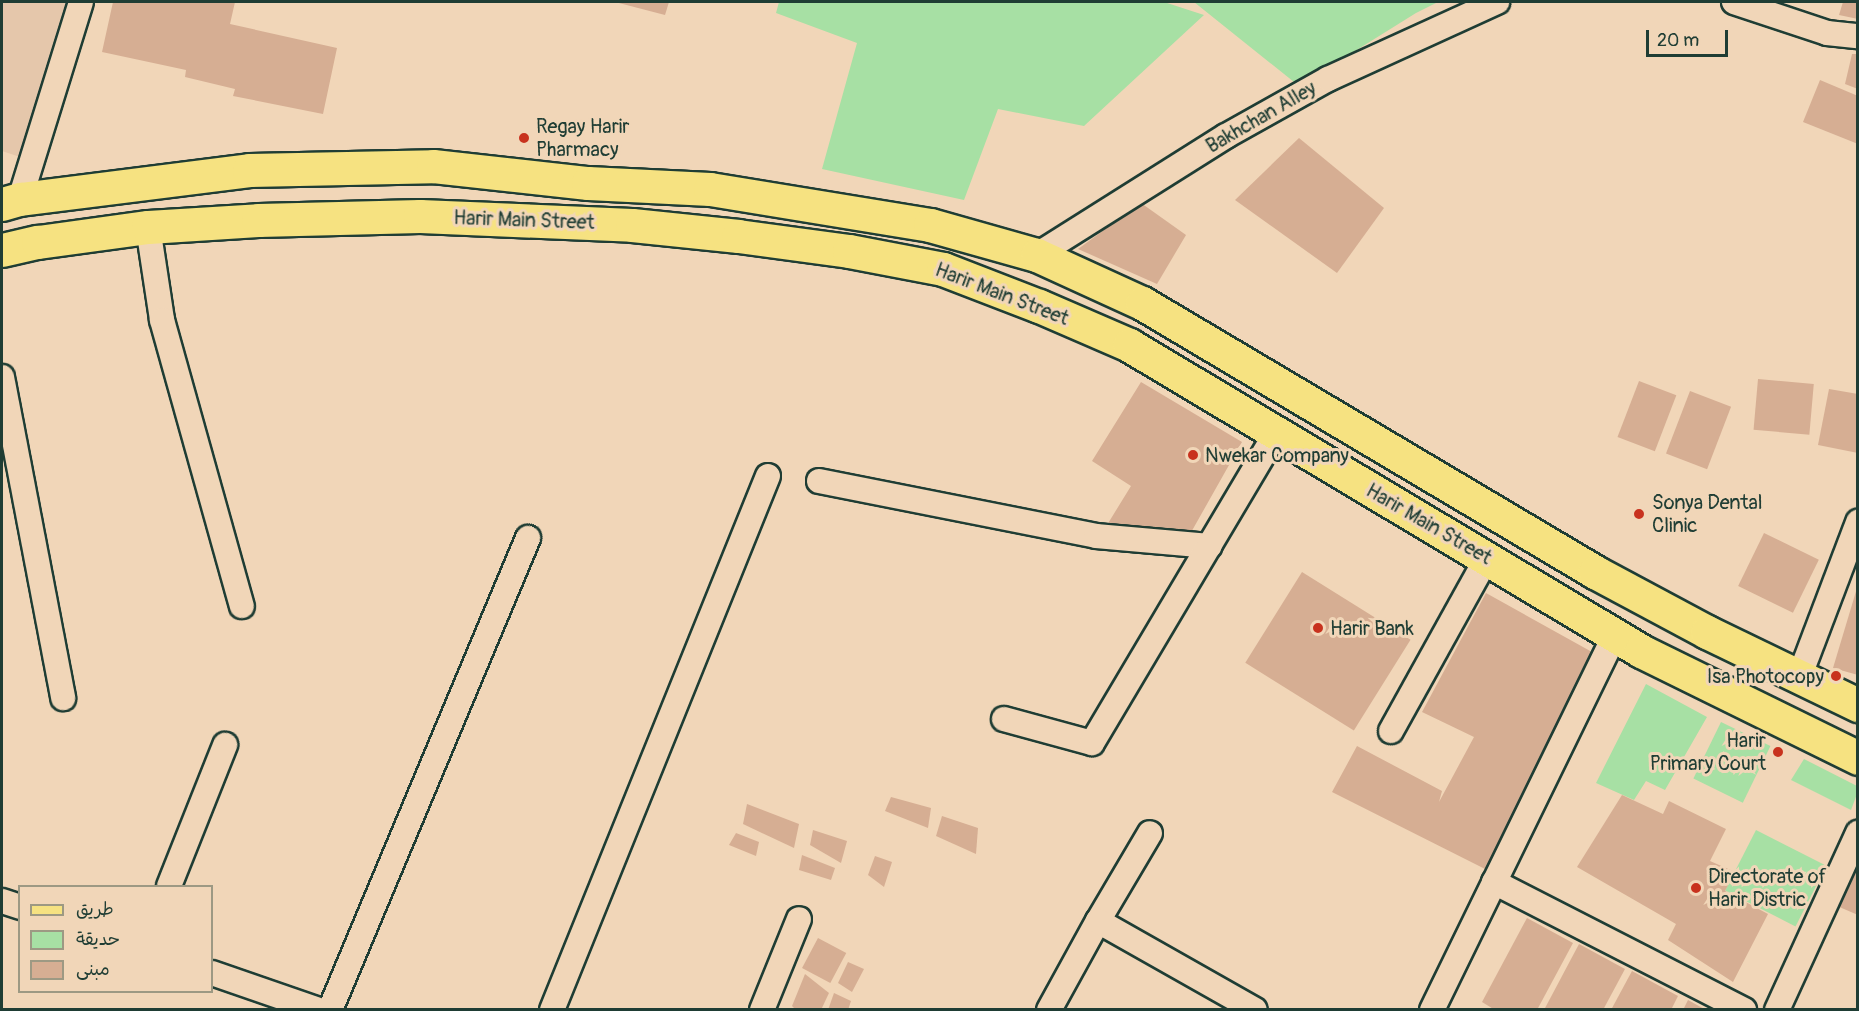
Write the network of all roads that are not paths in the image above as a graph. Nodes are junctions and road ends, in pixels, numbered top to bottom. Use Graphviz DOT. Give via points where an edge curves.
graph roads {
  1 [pos="81,2"];
  2 [pos="1497,2"];
  3 [pos="1734,2"];
  4 [pos="1857,36"];
  5 [pos="11,202"];
  6 [pos="148,227"];
  7 [pos="2,250"];
  8 [pos="1037,255"];
  9 [pos="2,378"];
  10 [pos="1276,433"];
  11 [pos="768,476"];
  12 [pos="819,481"];
  13 [pos="1857,522"];
  14 [pos="528,538"];
  15 [pos="1210,546"];
  16 [pos="1487,558"];
  17 [pos="242,606"];
  18 [pos="1661,606"];
  19 [pos="1628,644"];
  20 [pos="1800,675"];
  21 [pos="63,698"];
  22 [pos="1857,705"];
  23 [pos="1004,719"];
  24 [pos="1391,731"];
  25 [pos="225,745"];
  26 [pos="1857,758"];
  27 [pos="1150,833"];
  28 [pos="1857,833"];
  29 [pos="1494,882"];
  30 [pos="169,885"];
  31 [pos="2,901"];
  32 [pos="18,906"];
  33 [pos="799,919"];
  34 [pos="1098,921"];
  35 [pos="213,973"];
  36 [pos="319,1010"];
  37 [pos="330,1010"];
  38 [pos="552,1010"];
  39 [pos="762,1010"];
  40 [pos="1049,1010"];
  41 [pos="1256,1010"];
  42 [pos="1432,1010"];
  43 [pos="1744,1010"];
  44 [pos="1777,1010"];
  1 -- 5 [label="street"];
  2 -- 8 [label="street, Bakhchan Alley" via="1328,79 1226,136"];
  3 -- 4 [label="street" via="1827,33"];
  5 -- 8 [label="main road, Harir Main Street" via="249,170 433,166 588,183 710,189 930,225"];
  6 -- 7 [label="main road, Harir Main Street"];
  6 -- 10 [label="main road, Harir Main Street" via="420,216 632,225 849,251 943,269 1040,306 1130,345"];
  6 -- 17 [label="street" via="162,320"];
  8 -- 18 [label="main road, Harir Main Street" via="1142,303 1595,572"];
  9 -- 21 [label="street"];
  10 -- 15 [label="street"];
  10 -- 16 [label="main road, Harir Main Street"];
  11 -- 38 [label="street"];
  12 -- 15 [label="street" via="1096,536"];
  13 -- 20 [label="street"];
  14 -- 37 [label="street"];
  15 -- 23 [label="street" via="1092,744"];
  16 -- 19 [label="main road, Harir Main Street"];
  16 -- 24 [label="street"];
  18 -- 19 [label="main road"];
  18 -- 20 [label="main road, Harir Main Street"];
  19 -- 26 [label="main road, Harir Main Street"];
  19 -- 29 [label="street"];
  20 -- 22 [label="main road, Harir Main Street"];
  25 -- 30 [label="street"];
  27 -- 34 [label="street"];
  28 -- 44 [label="street"];
  29 -- 42 [label="street"];
  29 -- 43 [label="street"];
  31 -- 32 [label="street"];
  33 -- 39 [label="street"];
  34 -- 40 [label="street"];
  34 -- 41 [label="street"];
  35 -- 36 [label="street"];
}
